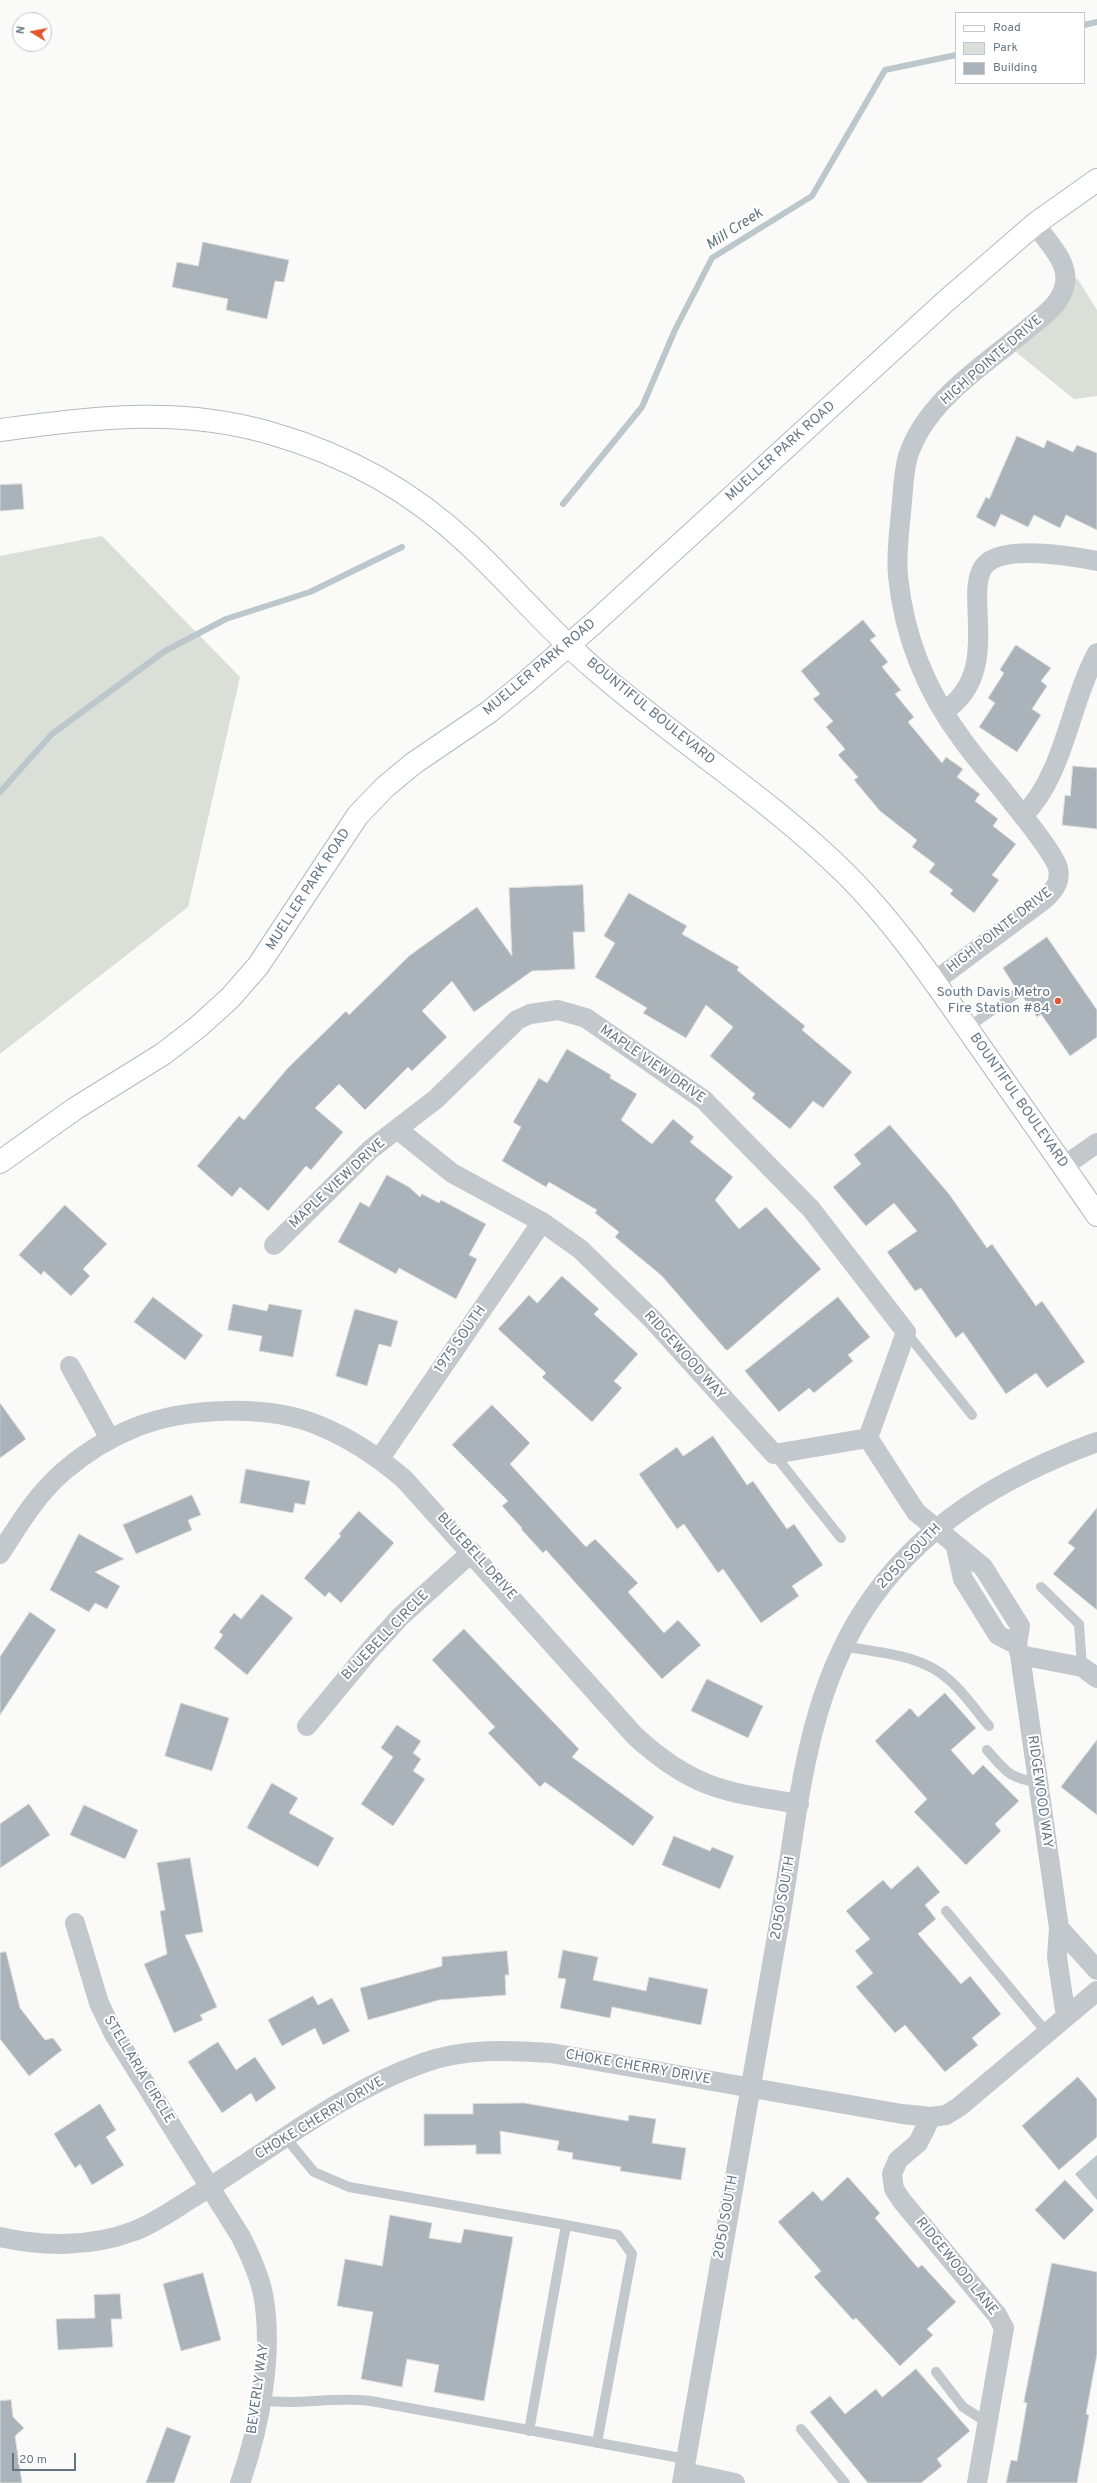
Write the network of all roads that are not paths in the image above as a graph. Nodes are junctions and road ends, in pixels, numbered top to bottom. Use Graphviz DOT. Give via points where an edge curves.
graph roads {
  1 [pos="1097,180"];
  2 [pos="1035,224"];
  3 [pos="0,430"];
  4 [pos="1097,561"];
  5 [pos="569,645"];
  6 [pos="1097,653"];
  7 [pos="944,711"];
  8 [pos="1023,816"];
  9 [pos="935,982"];
  10 [pos="1019,992"];
  11 [pos="967,1028"];
  12 [pos="397,1129"];
  13 [pos="1097,1143"];
  14 [pos="0,1162"];
  15 [pos="1064,1166"];
  16 [pos="1097,1215"];
  17 [pos="542,1222"];
  18 [pos="274,1245"];
  19 [pos="906,1332"];
  20 [pos="70,1366"];
  21 [pos="972,1415"];
  22 [pos="868,1438"];
  23 [pos="110,1439"];
  24 [pos="1097,1442"];
  25 [pos="774,1454"];
  26 [pos="380,1458"];
  27 [pos="935,1528"];
  28 [pos="841,1538"];
  29 [pos="472,1552"];
  30 [pos="0,1554"];
  31 [pos="1040,1587"];
  32 [pos="843,1646"];
  33 [pos="1018,1650"];
  34 [pos="1090,1672"];
  35 [pos="308,1726"];
  36 [pos="989,1726"];
  37 [pos="987,1750"];
  38 [pos="1037,1782"];
  39 [pos="799,1804"];
  40 [pos="946,1911"];
  41 [pos="75,1923"];
  42 [pos="1059,1928"];
  43 [pos="1097,1970"];
  44 [pos="1097,1991"];
  45 [pos="1066,2017"];
  46 [pos="1047,2033"];
  47 [pos="750,2087"];
  48 [pos="931,2117"];
  49 [pos="286,2138"];
  50 [pos="210,2187"];
  51 [pos="566,2225"];
  52 [pos="0,2237"];
  53 [pos="936,2372"];
  54 [pos="260,2400"];
  55 [pos="988,2423"];
  56 [pos="801,2429"];
  57 [pos="529,2431"];
  58 [pos="597,2443"];
  59 [pos="684,2471"];
  60 [pos="240,2483"];
  61 [pos="735,2483"];
  62 [pos="845,2483"];
  63 [pos="978,2483"];
  1 -- 2 [label="main road, MUELLER PARK ROAD"];
  2 -- 5 [label="main road, MUELLER PARK ROAD" via="946,301"];
  2 -- 7 [label="street, HIGH POINTE DRIVE" via="1066,272 1063,293 1051,310 941,403 914,440 904,474 898,544 900,598 911,646"];
  3 -- 5 [label="main road, BOUNTIFUL BOULEVARD" via="113,416 190,417 251,428 311,447 352,463 391,485 430,512 467,543"];
  4 -- 7 [label="street" via="1040,553 1007,556 987,563 982,569 978,586 979,636 972,675 962,697"];
  5 -- 9 [label="main road, BOUNTIFUL BOULEVARD" via="591,666 815,845 877,907"];
  5 -- 14 [label="main road, MUELLER PARK ROAD" via="490,712 414,763 385,787 354,820 258,966 230,998 163,1054 76,1108"];
  6 -- 8 [label="street" via="1076,702 1046,786"];
  7 -- 8 [label="street, HIGH POINTE DRIVE" via="965,744"];
  8 -- 9 [label="street, HIGH POINTE DRIVE" via="1058,867 1059,878 1055,889"];
  9 -- 11 [label="main road, BOUNTIFUL BOULEVARD"];
  10 -- 11 [label="lane"];
  11 -- 15 [label="main road, BOUNTIFUL BOULEVARD"];
  12 -- 17 [label="street, RIDGEWOOD WAY" via="452,1173"];
  12 -- 18 [label="street, MAPLE VIEW DRIVE" via="371,1150"];
  12 -- 19 [label="street, MAPLE VIEW DRIVE" via="436,1099 517,1020 544,1010 572,1013 586,1018 704,1100 811,1209"];
  13 -- 15 [label="street"];
  15 -- 16 [label="main road, BOUNTIFUL BOULEVARD"];
  17 -- 25 [label="street, RIDGEWOOD WAY" via="580,1248 614,1280"];
  17 -- 26 [label="street, 1975 SOUTH"];
  19 -- 21 [label="lane"];
  19 -- 22 [label="street"];
  20 -- 23 [label="street"];
  22 -- 25 [label="street"];
  22 -- 27 [label="street, RIDGEWOOD WAY" via="916,1512"];
  23 -- 26 [label="street, BLUEBELL DRIVE" via="135,1427 189,1414 253,1412 286,1416 319,1425"];
  23 -- 30 [label="street, BLUEBELL DRIVE" via="87,1453 43,1492 24,1515"];
  24 -- 27 [label="street, 2050 SOUTH" via="1036,1466 1004,1483"];
  25 -- 28 [label="lane"];
  26 -- 29 [label="street, BLUEBELL DRIVE" via="404,1479"];
  27 -- 32 [label="street, 2050 SOUTH" via="888,1577 864,1610"];
  27 -- 33 [label="street, RIDGEWOOD WAY" via="983,1567 1020,1626"];
  29 -- 35 [label="street, BLUEBELL CIRCLE" via="395,1622"];
  29 -- 39 [label="street, BLUEBELL DRIVE" via="635,1736 654,1753 686,1775 722,1790"];
  31 -- 34 [label="lane" via="1079,1624"];
  32 -- 36 [label="lane" via="911,1659 929,1666 949,1679"];
  32 -- 39 [label="street, 2050 SOUTH" via="826,1686 813,1728"];
  33 -- 34 [label="street"];
  33 -- 38 [label="street, RIDGEWOOD WAY"];
  37 -- 38 [label="lane" via="1006,1771 1018,1779"];
  38 -- 42 [label="street, RIDGEWOOD WAY"];
  39 -- 47 [label="street, 2050 SOUTH"];
  40 -- 46 [label="lane"];
  41 -- 50 [label="street, STELLARIA CIRCLE" via="99,2003 114,2034"];
  42 -- 43 [label="street"];
  42 -- 45 [label="street, RIDGEWOOD WAY" via="1057,1957"];
  44 -- 45 [label="street"];
  45 -- 46 [label="street"];
  46 -- 48 [label="street" via="959,2107 946,2115"];
  47 -- 48 [label="street"];
  47 -- 49 [label="street, CHOKE CHERRY DRIVE" via="551,2053 508,2050 464,2053 424,2062 387,2078 349,2097"];
  47 -- 59 [label="street, 2050 SOUTH"];
  48 -- 55 [label="street, RIDGEWOOD LANE" via="918,2143 898,2160 892,2174 894,2189 997,2315 1004,2328"];
  49 -- 50 [label="street, CHOKE CHERRY DRIVE"];
  49 -- 51 [label="lane" via="314,2172 349,2187"];
  50 -- 52 [label="street, CHOKE CHERRY DRIVE" via="134,2231 104,2239 72,2243 38,2243"];
  50 -- 54 [label="street, BEVERLY WAY" via="253,2261 263,2294 266,2360"];
  51 -- 57 [label="lane"];
  51 -- 58 [label="lane" via="618,2235 632,2254"];
  53 -- 55 [label="lane" via="963,2407"];
  54 -- 57 [label="lane" via="285,2404 351,2398"];
  54 -- 60 [label="street, BEVERLY WAY" via="254,2437"];
  55 -- 63 [label="street, RIDGEWOOD LANE"];
  56 -- 62 [label="lane"];
  57 -- 58 [label="lane"];
  58 -- 59 [label="lane"];
  59 -- 61 [label="street"];
}
